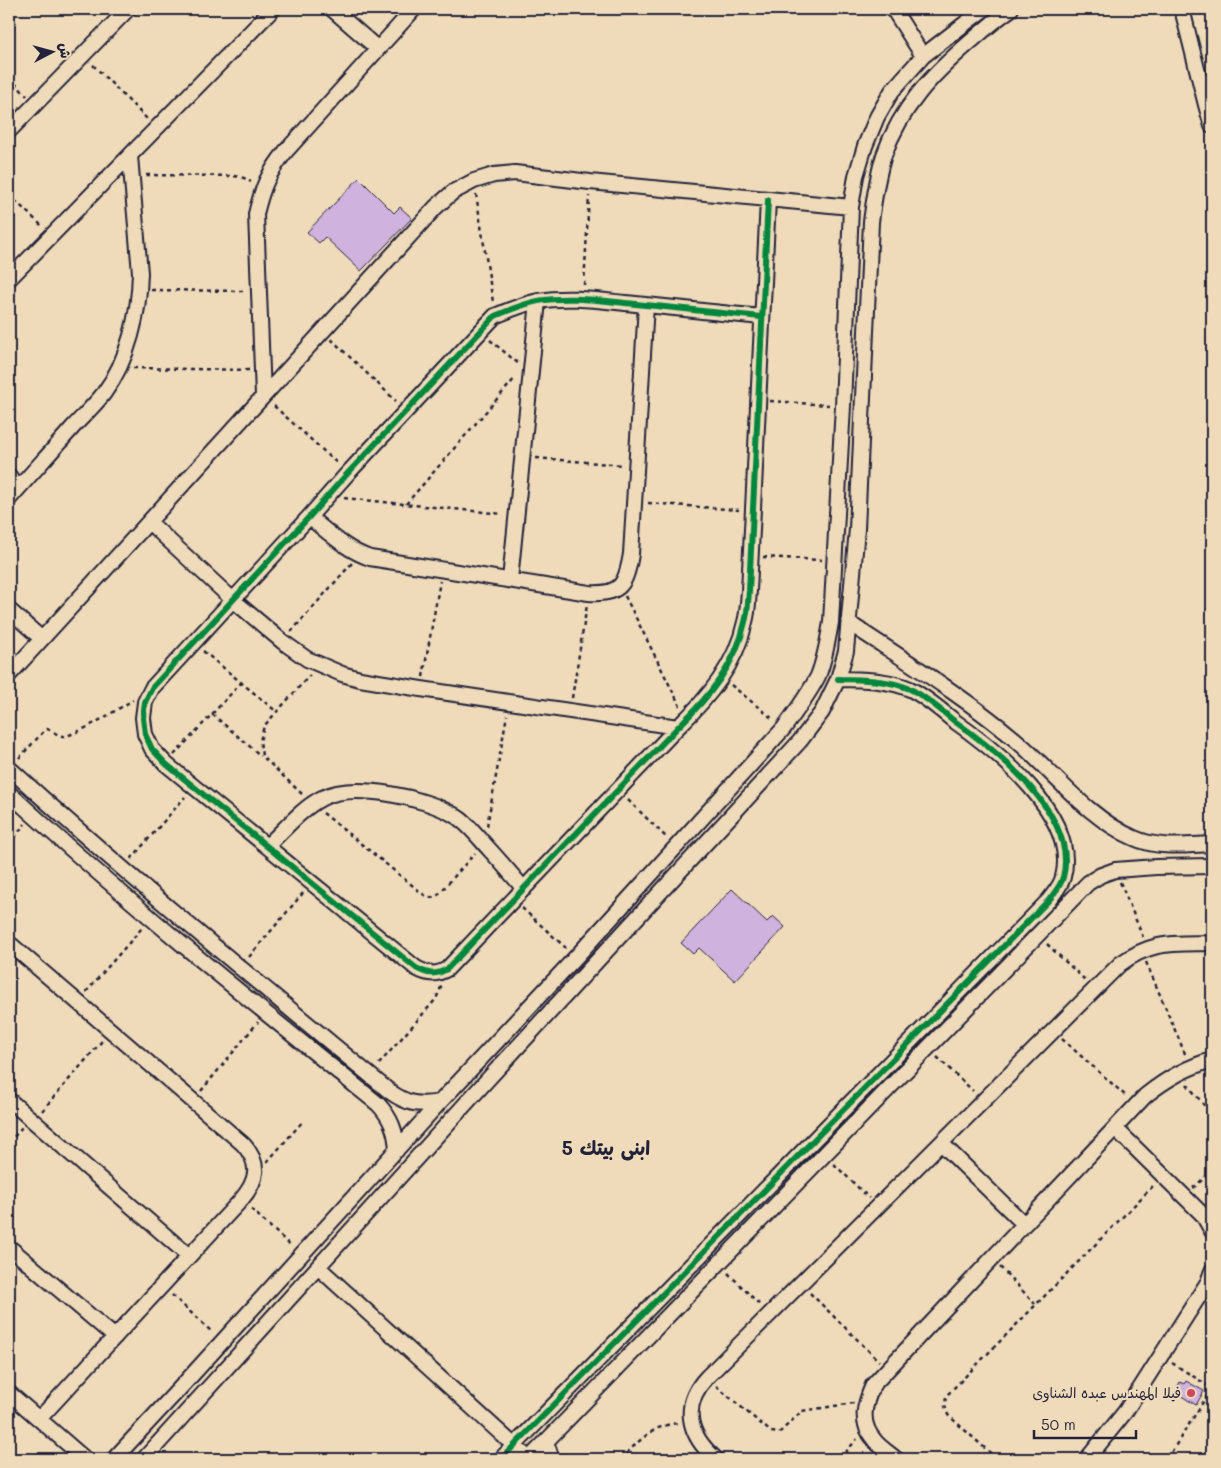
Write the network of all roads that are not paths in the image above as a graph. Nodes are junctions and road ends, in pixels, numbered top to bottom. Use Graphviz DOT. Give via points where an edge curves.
graph roads {
  1 [pos="128,9"];
  2 [pos="273,9"];
  3 [pos="332,9"];
  4 [pos="414,9"];
  5 [pos="984,9"];
  6 [pos="1011,9"];
  7 [pos="1182,9"];
  8 [pos="894,10"];
  9 [pos="378,49"];
  10 [pos="923,56"];
  11 [pos="1212,126"];
  12 [pos="9,131"];
  13 [pos="130,156"];
  14 [pos="768,200"];
  15 [pos="851,207"];
  16 [pos="9,279"];
  17 [pos="538,301"];
  18 [pos="646,305"];
  19 [pos="762,318"];
  20 [pos="263,396"];
  21 [pos="9,476"];
  22 [pos="14,494"];
  23 [pos="309,517"];
  24 [pos="149,522"];
  25 [pos="510,580"];
  26 [pos="234,600"];
  27 [pos="9,610"];
  28 [pos="849,623"];
  29 [pos="42,639"];
  30 [pos="9,675"];
  31 [pos="838,678"];
  32 [pos="682,723"];
  33 [pos="9,768"];
  34 [pos="1051,773"];
  35 [pos="1036,792"];
  36 [pos="9,794"];
  37 [pos="1212,844"];
  38 [pos="1156,845"];
  39 [pos="268,846"];
  40 [pos="1212,866"];
  41 [pos="1156,867"];
  42 [pos="1058,888"];
  43 [pos="524,889"];
  44 [pos="1070,900"];
  45 [pos="160,901"];
  46 [pos="149,916"];
  47 [pos="1212,943"];
  48 [pos="9,944"];
  49 [pos="272,993"];
  50 [pos="262,1011"];
  51 [pos="1212,1060"];
  52 [pos="389,1091"];
  53 [pos="9,1100"];
  54 [pos="440,1102"];
  55 [pos="378,1104"];
  56 [pos="1114,1128"];
  57 [pos="941,1143"];
  58 [pos="397,1150"];
  59 [pos="1024,1224"];
  60 [pos="1212,1231"];
  61 [pos="9,1247"];
  62 [pos="188,1256"];
  63 [pos="318,1267"];
  64 [pos="1212,1272"];
  65 [pos="660,1298"];
  66 [pos="674,1310"];
  67 [pos="115,1337"];
  68 [pos="9,1394"];
  69 [pos="39,1419"];
  70 [pos="546,1442"];
  71 [pos="514,1446"];
  72 [pos="85,1459"];
  73 [pos="114,1459"];
  74 [pos="144,1459"];
  75 [pos="501,1459"];
  76 [pos="529,1459"];
  77 [pos="552,1459"];
  78 [pos="716,1459"];
  79 [pos="896,1459"];
  80 [pos="1087,1459"];
  1 -- 12 [label="street"];
  2 -- 13 [label="street"];
  3 -- 9 [label="street"];
  4 -- 9 [label="street"];
  5 -- 10 [label="street"];
  6 -- 28 [label="street" via="941,67 918,93 884,154 875,188"];
  7 -- 11 [label="street"];
  8 -- 10 [label="street"];
  9 -- 20 [label="street" via="286,151 262,191 256,214"];
  10 -- 15 [label="street" via="892,90 877,118 856,176"];
  13 -- 16 [label="street"];
  13 -- 22 [label="street" via="140,273 136,317 129,343 104,392"];
  14 -- 15 [label="street"];
  14 -- 19 [label="street"];
  14 -- 20 [label="street" via="515,173 474,181 453,192 436,207"];
  15 -- 54 [label="street" via="831,622 827,647 815,681 784,728"];
  17 -- 18 [label="street" via="584,299"];
  17 -- 23 [label="street" via="495,316"];
  17 -- 25 [label="street" via="528,363"];
  18 -- 19 [label="street"];
  18 -- 25 [label="street" via="631,554 626,578 612,592 602,594"];
  19 -- 32 [label="street" via="746,622 722,678"];
  20 -- 24 [label="street"];
  21 -- 22 [label="street"];
  23 -- 25 [label="street" via="360,555"];
  23 -- 26 [label="street"];
  24 -- 26 [label="street"];
  24 -- 29 [label="street"];
  26 -- 32 [label="street" via="307,659 360,679 570,711"];
  26 -- 39 [label="street" via="152,688 145,702 145,734 152,749 166,764"];
  27 -- 29 [label="street"];
  28 -- 31 [label="street" via="846,651"];
  28 -- 34 [label="street" via="986,716"];
  29 -- 30 [label="street"];
  31 -- 35 [label="street" via="887,681 912,690 972,734"];
  31 -- 63 [label="street" via="822,712 800,741"];
  32 -- 43 [label="street"];
  33 -- 45 [label="street"];
  34 -- 35 [label="street"];
  34 -- 38 [label="street" via="1103,819 1134,838"];
  35 -- 42 [label="street" via="1054,819 1062,841 1065,862"];
  36 -- 46 [label="street"];
  37 -- 38 [label="street"];
  38 -- 41 [label="street"];
  39 -- 43 [label="street" via="312,804 324,797 337,792 365,790 407,798 454,815 472,829"];
  39 -- 43 [label="street" via="416,968 431,974 447,970"];
  40 -- 41 [label="street"];
  41 -- 44 [label="street" via="1115,870 1101,875"];
  42 -- 44 [label="street"];
  42 -- 65 [label="street"];
  44 -- 66 [label="street"];
  45 -- 46 [label="street"];
  45 -- 49 [label="street"];
  46 -- 50 [label="street"];
  47 -- 57 [label="street" via="1162,944 1144,949 1120,964"];
  48 -- 62 [label="street" via="251,1152 256,1175 251,1189"];
  49 -- 50 [label="street"];
  49 -- 52 [label="street"];
  50 -- 55 [label="street"];
  51 -- 56 [label="street" via="1191,1066 1161,1083"];
  52 -- 54 [label="street" via="413,1104"];
  52 -- 55 [label="street"];
  53 -- 62 [label="street"];
  54 -- 58 [label="street"];
  55 -- 58 [label="street" via="393,1125"];
  56 -- 59 [label="street"];
  56 -- 60 [label="street" via="1203,1215"];
  57 -- 59 [label="street"];
  57 -- 78 [label="street" via="698,1387 691,1404 691,1423 698,1440"];
  58 -- 73 [label="street"];
  59 -- 79 [label="street" via="873,1385 865,1402 866,1428 875,1442"];
  61 -- 67 [label="street"];
  62 -- 67 [label="street"];
  63 -- 71 [label="street"];
  63 -- 74 [label="street"];
  64 -- 80 [label="street" via="1125,1412"];
  65 -- 66 [label="street"];
  65 -- 71 [label="street"];
  66 -- 70 [label="street"];
  67 -- 69 [label="street"];
  68 -- 69 [label="street"];
  69 -- 72 [label="street"];
  70 -- 76 [label="street"];
  70 -- 77 [label="street"];
  71 -- 75 [label="street"];
  71 -- 76 [label="street"];
}
